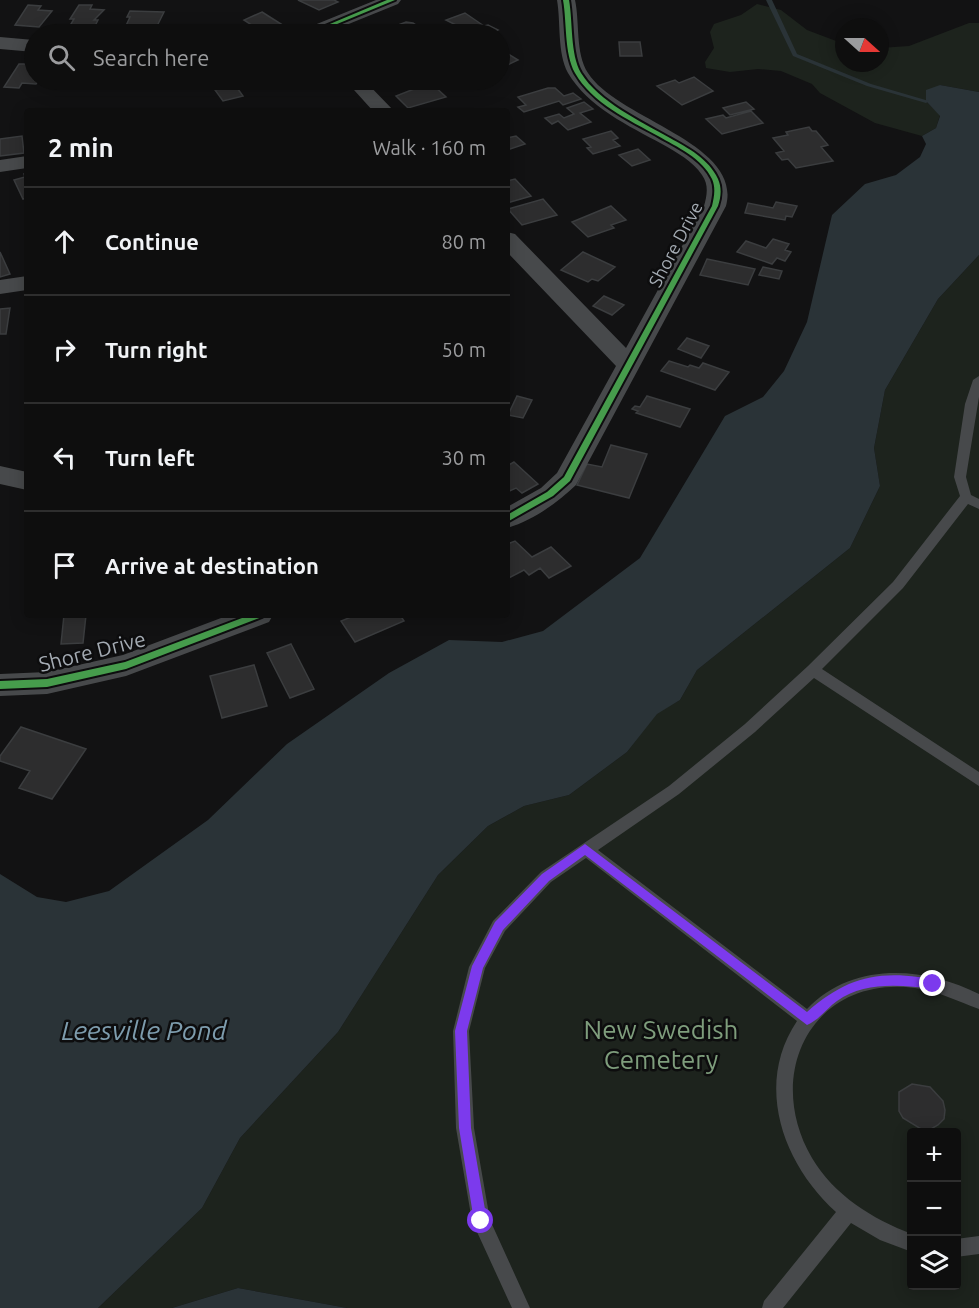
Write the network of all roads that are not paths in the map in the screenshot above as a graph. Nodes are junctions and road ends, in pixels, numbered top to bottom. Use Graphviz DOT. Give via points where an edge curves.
graph roads {
  1 [pos="393,0"];
  2 [pos="566,0"];
  3 [pos="334,24"];
  4 [pos="0,43"];
  5 [pos="24,45"];
  6 [pos="364,90"];
  7 [pos="381,108"];
  8 [pos="24,162"];
  9 [pos="0,166"];
  10 [pos="510,242"];
  11 [pos="24,283"];
  12 [pos="0,287"];
  13 [pos="629,365"];
  14 [pos="979,380"];
  15 [pos="0,475"];
  16 [pos="24,479"];
  17 [pos="972,501"];
  18 [pos="510,517"];
  19 [pos="251,618"];
  20 [pos="813,670"];
  21 [pos="0,685"];
  22 [pos="979,780"];
  23 [pos="585,849"];
  24 [pos="979,1002"];
  25 [pos="807,1019"];
  26 [pos="848,1212"];
  27 [pos="907,1242"];
  28 [pos="979,1245"];
  29 [pos="961,1247"];
  30 [pos="521,1308"];
  31 [pos="771,1308"];
  1 -- 3 [label="street"];
  2 -- 13 [label="street, Shore Drive" via="576,71 616,109 685,148 715,176 719,191 716,206"];
  4 -- 5 [label="street"];
  6 -- 7 [label="street"];
  8 -- 9 [label="street"];
  10 -- 13 [label="street"];
  11 -- 12 [label="street"];
  13 -- 18 [label="street, Shore Drive" via="567,480"];
  14 -- 17 [label="lane" via="971,404 960,477"];
  15 -- 16 [label="street"];
  17 -- 20 [label="lane" via="898,585"];
  19 -- 21 [label="street, Shore Drive" via="126,665 46,683"];
  20 -- 22 [label="lane"];
  20 -- 23 [label="lane" via="674,790"];
  23 -- 25 [label="lane"];
  23 -- 30 [label="lane" via="546,877 499,926 477,966 461,1031 465,1128 481,1221"];
  24 -- 25 [label="lane" via="933,984 881,980 845,990"];
  25 -- 26 [label="lane" via="788,1055 785,1113 802,1159 822,1187"];
  26 -- 27 [label="lane"];
  26 -- 31 [label="lane"];
  28 -- 29 [label="lane"];
}
